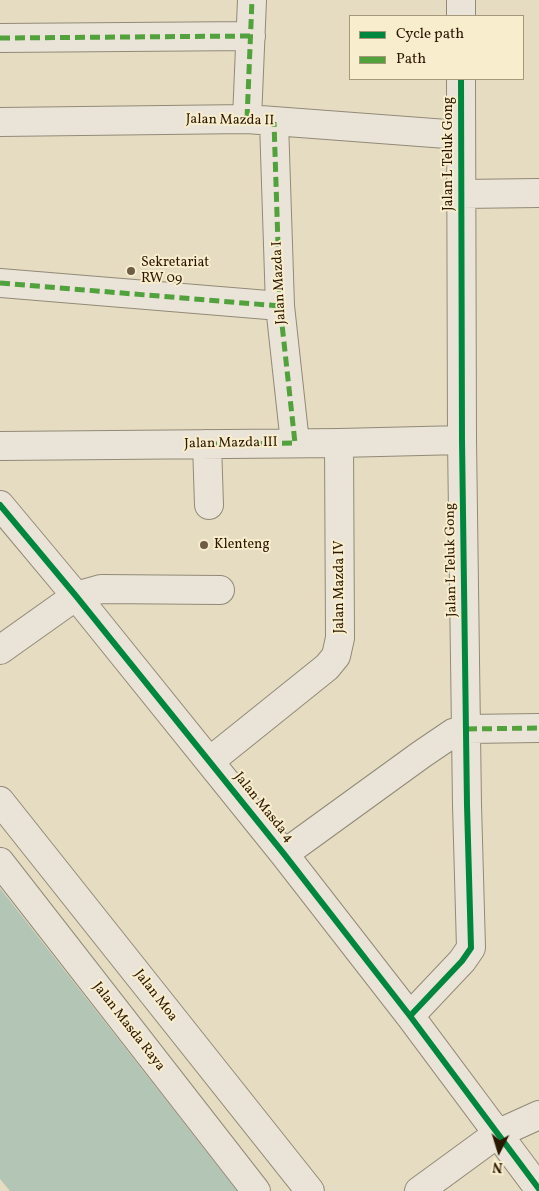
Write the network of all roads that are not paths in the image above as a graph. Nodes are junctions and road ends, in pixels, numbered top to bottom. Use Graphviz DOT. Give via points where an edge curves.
graph roads {
  1 [pos="252,0"];
  2 [pos="461,0"];
  3 [pos="461,15"];
  4 [pos="251,36"];
  5 [pos="0,38"];
  6 [pos="461,80"];
  7 [pos="247,119"];
  8 [pos="0,122"];
  9 [pos="274,122"];
  10 [pos="460,135"];
  11 [pos="539,193"];
  12 [pos="461,194"];
  13 [pos="0,283"];
  14 [pos="280,306"];
  15 [pos="462,440"];
  16 [pos="295,443"];
  17 [pos="339,443"];
  18 [pos="206,444"];
  19 [pos="0,446"];
  20 [pos="0,505"];
  21 [pos="209,505"];
  22 [pos="220,590"];
  23 [pos="76,596"];
  24 [pos="0,650"];
  25 [pos="539,728"];
  26 [pos="467,729"];
  27 [pos="210,761"];
  28 [pos="0,801"];
  29 [pos="284,854"];
  30 [pos="0,862"];
  31 [pos="410,1016"];
  32 [pos="539,1115"];
  33 [pos="498,1134"];
  34 [pos="539,1189"];
  35 [pos="256,1191"];
  36 [pos="310,1191"];
  37 [pos="419,1191"];
  1 -- 4 [label="street"];
  2 -- 3 [label="street"];
  4 -- 5 [label="street"];
  4 -- 7 [label="street"];
  6 -- 10 [label="street, Jalan L Teluk Gong"];
  7 -- 8 [label="street, Jalan Mazda II"];
  7 -- 9 [label="street, Jalan Mazda II"];
  9 -- 10 [label="street, Jalan Mazda II"];
  9 -- 14 [label="street, Jalan Mazda I"];
  10 -- 12 [label="street, Jalan L Teluk Gong"];
  11 -- 12 [label="street"];
  12 -- 15 [label="street, Jalan L Teluk Gong"];
  13 -- 14 [label="street"];
  14 -- 16 [label="street, Jalan Mazda I"];
  15 -- 17 [label="street, Jalan Mazda III"];
  15 -- 26 [label="street, Jalan L Teluk Gong"];
  16 -- 17 [label="street, Jalan Mazda III"];
  16 -- 18 [label="street, Jalan Mazda III"];
  17 -- 27 [label="street, Jalan Mazda IV" via="340,638 336,656 327,667"];
  18 -- 19 [label="street, Jalan Mazda III"];
  18 -- 21 [label="street"];
  20 -- 23 [label="street, Jalan Masda 4"];
  22 -- 23 [label="street" via="101,589"];
  23 -- 24 [label="street"];
  23 -- 27 [label="street, Jalan Masda 4"];
  25 -- 26 [label="street"];
  26 -- 29 [label="street" via="422,754"];
  26 -- 31 [label="street, Jalan L Teluk Gong" via="472,948"];
  27 -- 29 [label="street, Jalan Masda 4"];
  28 -- 36 [label="street, Jalan Moa"];
  29 -- 31 [label="street, Jalan Masda 4"];
  30 -- 35 [label="street, Jalan Masda Raya"];
  31 -- 33 [label="street, Jalan Masda 4"];
  32 -- 33 [label="street"];
  33 -- 34 [label="street, Jalan Masda 4"];
  33 -- 37 [label="street"];
}
